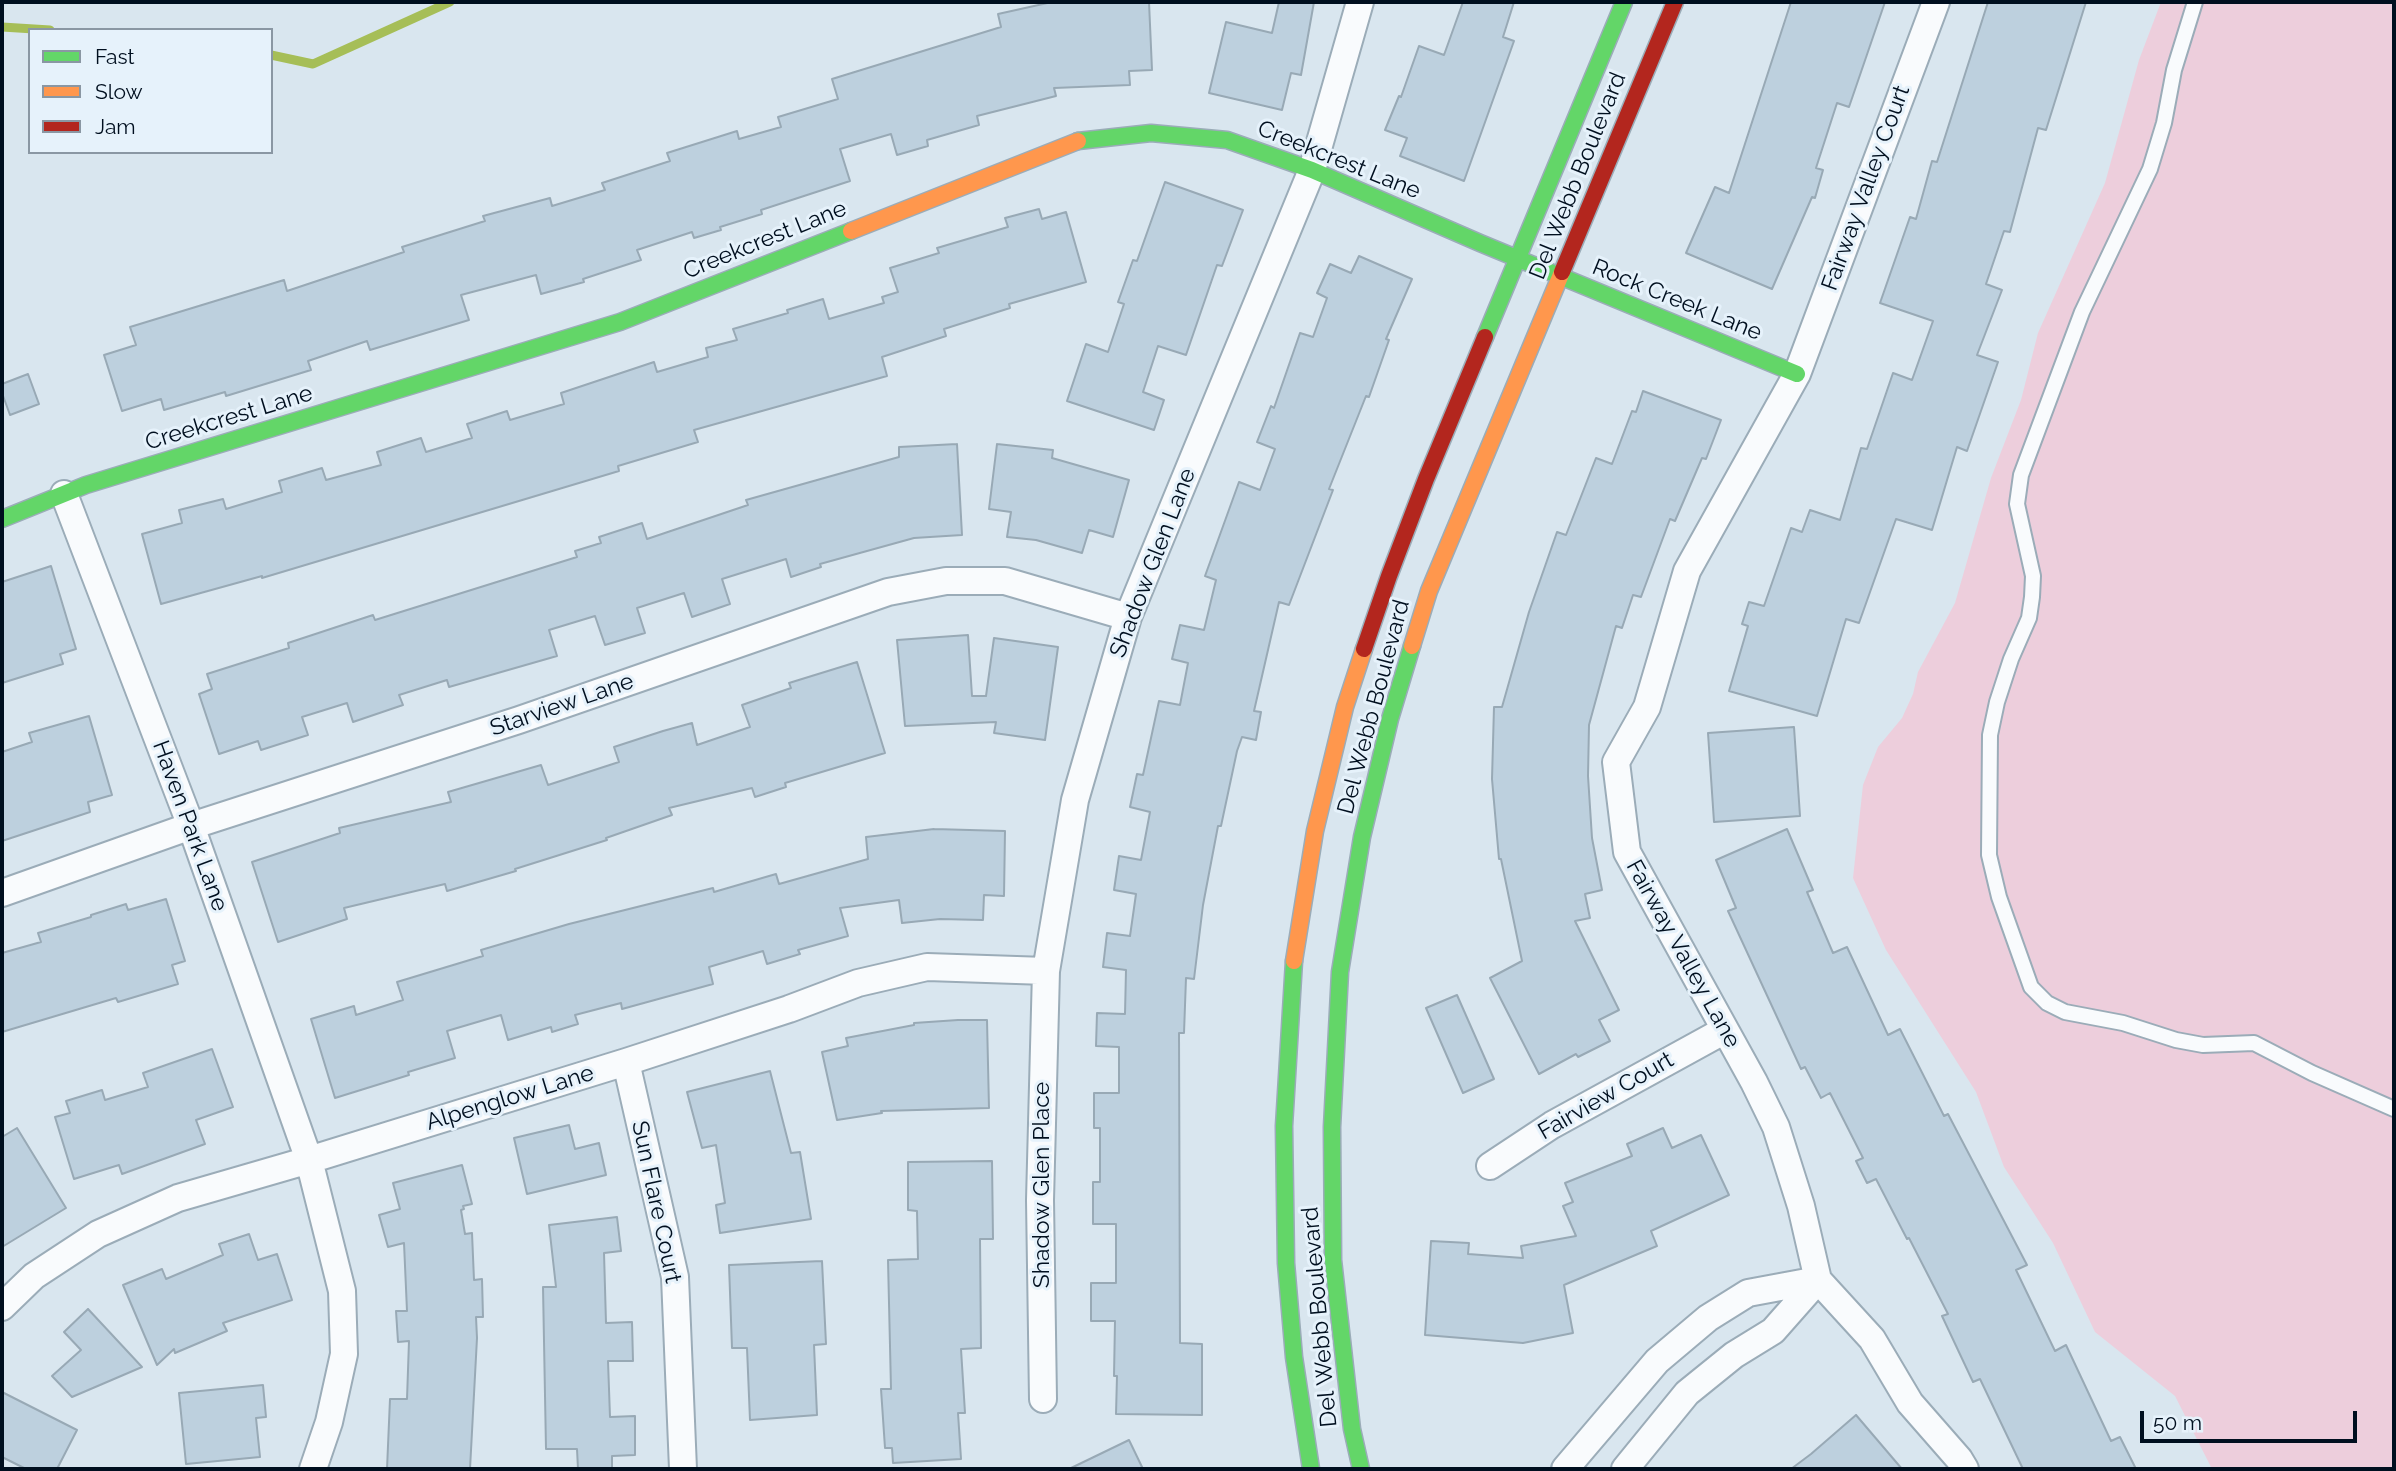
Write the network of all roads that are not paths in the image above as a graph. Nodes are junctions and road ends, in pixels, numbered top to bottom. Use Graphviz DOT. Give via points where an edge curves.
graph roads {
  1 [pos="1360,2"];
  2 [pos="1624,2"];
  3 [pos="1675,2"];
  4 [pos="1936,2"];
  5 [pos="2195,2"];
  6 [pos="1312,170"];
  7 [pos="1517,258"];
  8 [pos="1539,268"];
  9 [pos="1562,277"];
  10 [pos="1797,374"];
  11 [pos="64,494"];
  12 [pos="2,519"];
  13 [pos="1128,617"];
  14 [pos="191,826"];
  15 [pos="2,893"];
  16 [pos="1046,971"];
  17 [pos="1725,1030"];
  18 [pos="626,1062"];
  19 [pos="2394,1109"];
  20 [pos="309,1160"];
  21 [pos="1490,1166"];
  22 [pos="1818,1280"];
  23 [pos="2,1307"];
  24 [pos="1043,1399"];
  25 [pos="313,1469"];
  26 [pos="683,1469"];
  27 [pos="1311,1469"];
  28 [pos="1361,1469"];
  29 [pos="1565,1469"];
  30 [pos="1625,1469"];
  31 [pos="1965,1469"];
  1 -- 6 [label="street, Shadow Glen Lane"];
  2 -- 7 [label="street, Del Webb Boulevard"];
  3 -- 9 [label="street, Del Webb Boulevard"];
  4 -- 10 [label="street, Fairway Valley Court"];
  5 -- 19 [label="lane" via="2150,169 2082,312 2021,475 2017,504 2033,576 2032,597 1990,735 1989,855 2031,987 2047,1003 2065,1012 2123,1023 2176,1040 2203,1045 2254,1043"];
  6 -- 7 [label="street, Creekcrest Lane"];
  6 -- 11 [label="street, Creekcrest Lane" via="1227,140 1151,133 1083,139 620,322"];
  6 -- 13 [label="street, Shadow Glen Lane"];
  7 -- 8 [label="street, Creekcrest Lane"];
  7 -- 27 [label="street, Del Webb Boulevard" via="1371,626 1345,707 1312,844 1293,969 1284,1126 1286,1264"];
  8 -- 9 [label="street, Rock Creek Lane"];
  9 -- 10 [label="street, Rock Creek Lane"];
  9 -- 28 [label="street, Del Webb Boulevard" via="1429,591 1373,784 1351,891 1334,1048 1333,1260 1352,1429"];
  10 -- 17 [label="street, Fairway Valley Lane" via="1687,572 1647,707 1616,762 1627,852"];
  11 -- 12 [label="street, Creekcrest Lane"];
  11 -- 14 [label="street, Haven Park Lane"];
  13 -- 14 [label="street, Starview Lane" via="1005,581 946,581 887,592 519,720"];
  13 -- 16 [label="street, Shadow Glen Lane" via="1075,800"];
  14 -- 15 [label="street, Starview Lane"];
  14 -- 20 [label="street, Haven Park Lane"];
  16 -- 18 [label="street, Alpenglow Lane" via="927,967 858,983"];
  16 -- 24 [label="street, Shadow Glen Place" via="1040,1200"];
  17 -- 21 [label="street, Fairview Court" via="1552,1125"];
  17 -- 22 [label="street, Fairway Valley Lane" via="1776,1127"];
  18 -- 20 [label="street, Alpenglow Lane"];
  18 -- 26 [label="street, Sun Flare Court" via="675,1278"];
  20 -- 23 [label="street, Alpenglow Lane" via="178,1198 98,1234 33,1276"];
  20 -- 25 [label="street, Haven Park Lane" via="342,1291 344,1354"];
  22 -- 29 [label="street" via="1748,1293 1708,1318 1657,1361"];
  22 -- 30 [label="street" via="1773,1331 1734,1355 1688,1393"];
  22 -- 31 [label="street, Fairway Valley Lane" via="1872,1339 1910,1403"];
}
